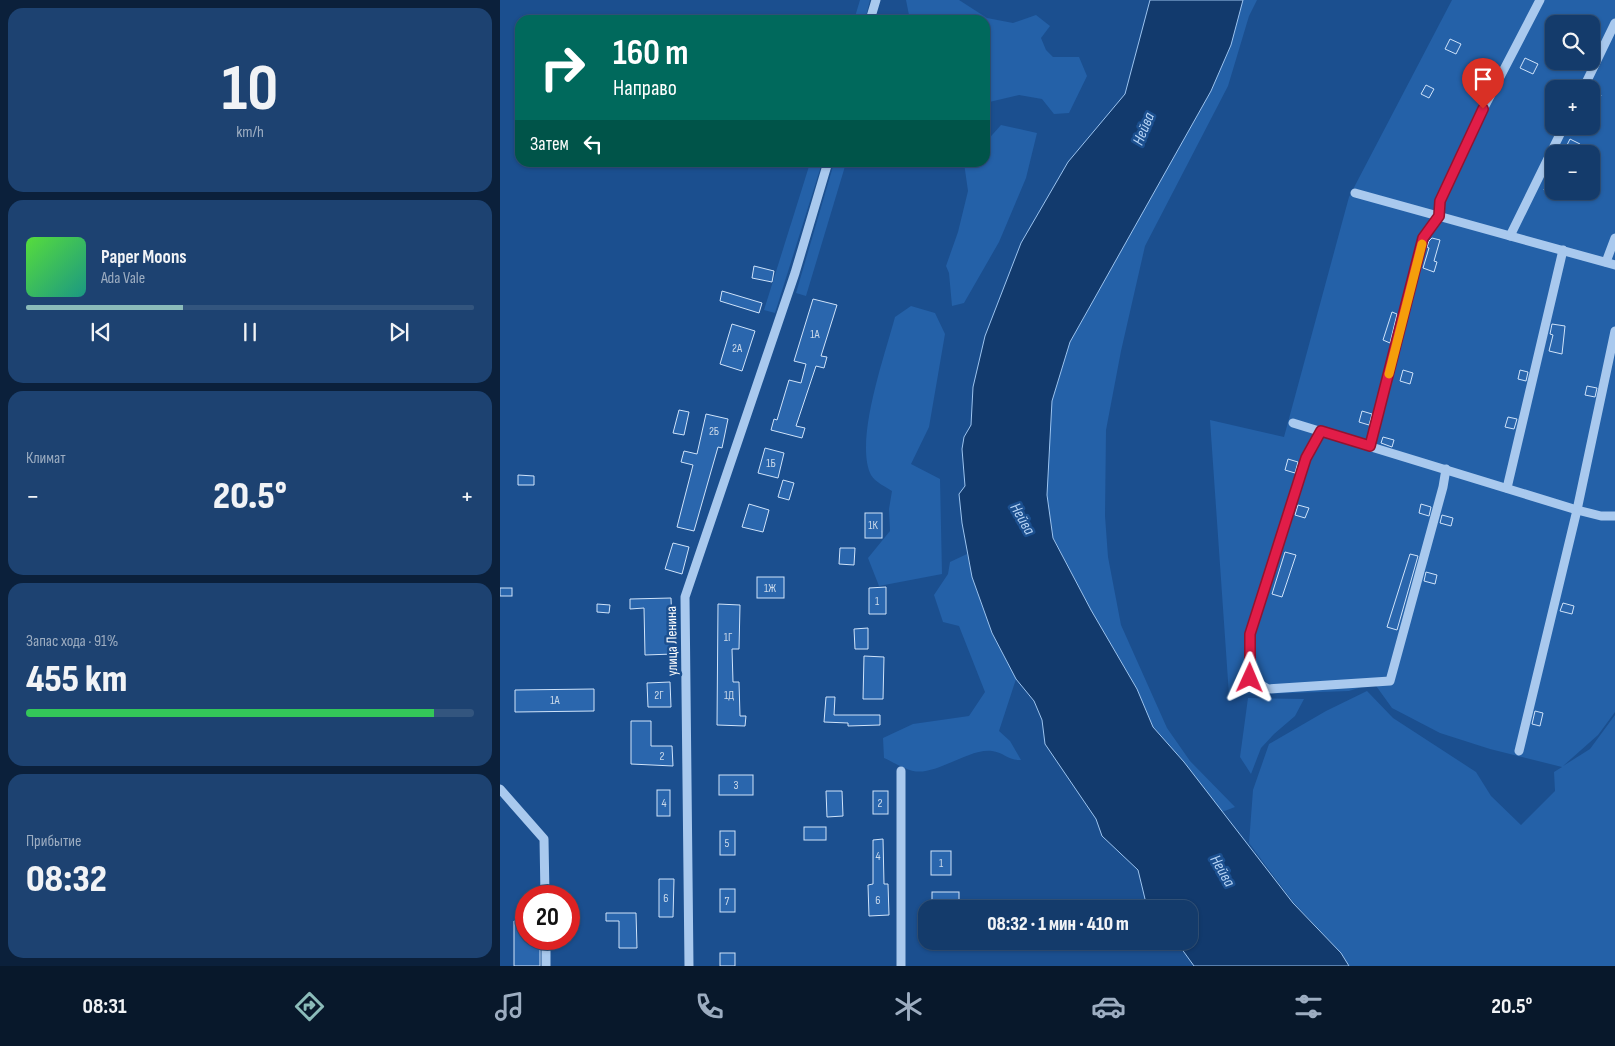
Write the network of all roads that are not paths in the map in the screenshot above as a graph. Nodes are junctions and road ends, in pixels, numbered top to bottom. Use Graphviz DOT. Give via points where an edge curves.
graph roads {
  1 [pos="876,0"];
  2 [pos="1540,0"];
  3 [pos="872,15"];
  4 [pos="1615,23"];
  5 [pos="1586,80"];
  6 [pos="1560,135"];
  7 [pos="827,167"];
  8 [pos="1355,193"];
  9 [pos="1439,216"];
  10 [pos="1510,236"];
  11 [pos="1615,238"];
  12 [pos="1563,250"];
  13 [pos="1610,263"];
  14 [pos="1615,331"];
  15 [pos="1293,423"];
  16 [pos="1321,431"];
  17 [pos="1370,446"];
  18 [pos="1446,469"];
  19 [pos="1507,488"];
  20 [pos="1577,510"];
  21 [pos="1615,516"];
  22 [pos="1519,751"];
  23 [pos="901,770"];
  24 [pos="500,788"];
  25 [pos="545,885"];
  26 [pos="546,950"];
  27 [pos="546,966"];
  28 [pos="689,966"];
  29 [pos="901,966"];
  1 -- 3 [label="street"];
  2 -- 9 [label="street" via="1475,124 1440,201"];
  4 -- 5 [label="street"];
  6 -- 10 [label="street"];
  7 -- 28 [label="street, улица Ленина" via="795,273 685,597"];
  8 -- 9 [label="street"];
  9 -- 10 [label="street"];
  9 -- 17 [label="street" via="1423,238"];
  10 -- 12 [label="street"];
  11 -- 13 [label="street"];
  12 -- 13 [label="street"];
  12 -- 19 [label="street"];
  14 -- 20 [label="street"];
  15 -- 16 [label="street"];
  16 -- 17 [label="street"];
  16 -- 18 [label="street" via="1306,458 1250,634 1250,678 1268,689 1390,681"];
  17 -- 18 [label="street"];
  18 -- 19 [label="street"];
  19 -- 20 [label="street"];
  20 -- 21 [label="street"];
  20 -- 22 [label="street"];
  23 -- 29 [label="street"];
  24 -- 25 [label="street" via="544,839"];
  26 -- 27 [label="street"];
}
